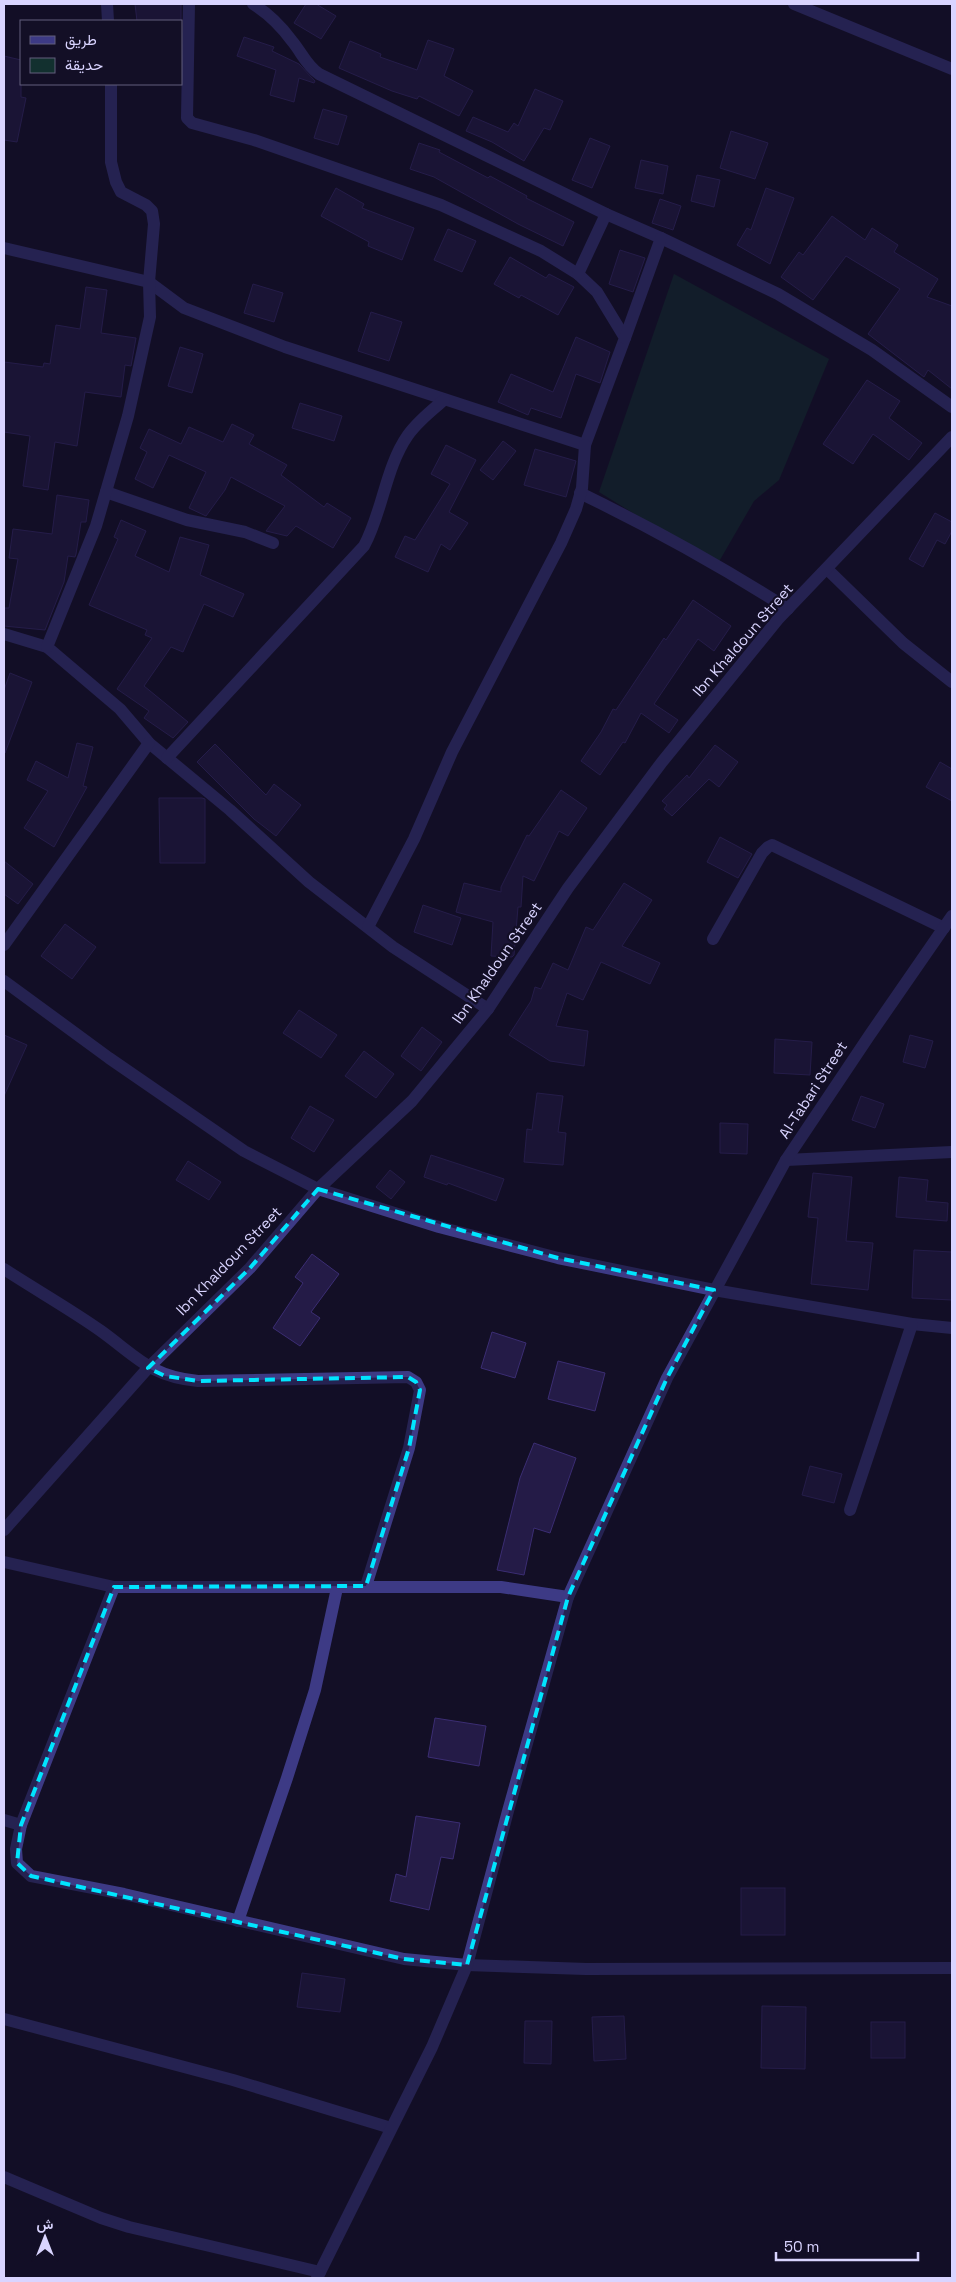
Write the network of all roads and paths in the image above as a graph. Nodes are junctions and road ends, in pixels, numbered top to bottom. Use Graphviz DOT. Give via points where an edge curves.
graph roads {
  1 [pos="107,4"];
  2 [pos="189,4"];
  3 [pos="253,4"];
  4 [pos="794,4"];
  5 [pos="108,20"];
  6 [pos="952,70"];
  7 [pos="111,85"];
  8 [pos="606,214"];
  9 [pos="661,238"];
  10 [pos="4,248"];
  11 [pos="578,274"];
  12 [pos="149,282"];
  13 [pos="625,338"];
  14 [pos="444,400"];
  15 [pos="952,407"];
  16 [pos="952,437"];
  17 [pos="585,445"];
  18 [pos="106,492"];
  19 [pos="580,493"];
  20 [pos="273,543"];
  21 [pos="827,569"];
  22 [pos="788,609"];
  23 [pos="4,634"];
  24 [pos="47,647"];
  25 [pos="952,682"];
  26 [pos="149,743"];
  27 [pos="167,758"];
  28 [pos="952,916"];
  29 [pos="368,927"];
  30 [pos="944,928"];
  31 [pos="713,939"];
  32 [pos="4,945"];
  33 [pos="4,981"];
  34 [pos="488,1008"];
  35 [pos="952,1152"];
  36 [pos="786,1160"];
  37 [pos="318,1189"];
  38 [pos="4,1269"];
  39 [pos="714,1290"];
  40 [pos="912,1324"];
  41 [pos="952,1328"];
  42 [pos="148,1368"];
  43 [pos="850,1510"];
  44 [pos="4,1530"];
  45 [pos="4,1562"];
  46 [pos="366,1586"];
  47 [pos="114,1587"];
  48 [pos="337,1588"];
  49 [pos="568,1597"];
  50 [pos="4,1820"];
  51 [pos="21,1825"];
  52 [pos="238,1921"];
  53 [pos="467,1965"];
  54 [pos="952,1968"];
  55 [pos="4,2019"];
  56 [pos="391,2128"];
  57 [pos="4,2177"];
  58 [pos="318,2275"];
  1 -- 5 [label="street"];
  2 -- 11 [label="street" via="186,81 187,118 192,123 254,140 441,205 541,251"];
  3 -- 8 [label="street" via="275,19 309,66 319,74"];
  4 -- 6 [label="street"];
  7 -- 12 [label="street" via="111,162 116,182 121,192 152,211 154,224"];
  8 -- 9 [label="street"];
  8 -- 11 [label="street"];
  9 -- 13 [label="street"];
  9 -- 15 [label="street" via="778,294 872,350"];
  10 -- 12 [label="street"];
  11 -- 13 [label="street" via="597,292"];
  12 -- 14 [label="street" via="184,308 302,353"];
  12 -- 18 [label="street" via="150,317"];
  13 -- 17 [label="street"];
  14 -- 17 [label="street"];
  14 -- 27 [label="street" via="407,436 388,477 374,527 364,546"];
  16 -- 21 [label="street, Ibn Khaldoun Street"];
  17 -- 19 [label="street"];
  18 -- 20 [label="street" via="187,520 245,532"];
  18 -- 24 [label="street" via="96,526"];
  19 -- 22 [label="street" via="643,524"];
  19 -- 29 [label="street" via="561,543 452,752 414,839"];
  21 -- 22 [label="street, Ibn Khaldoun Street"];
  21 -- 25 [label="street" via="903,643"];
  22 -- 34 [label="street, Ibn Khaldoun Street" via="662,762 568,888"];
  23 -- 24 [label="street"];
  24 -- 26 [label="street" via="120,710"];
  26 -- 27 [label="street"];
  26 -- 32 [label="street"];
  27 -- 29 [label="street" via="309,882"];
  28 -- 30 [label="street, Al-Tabari Street"];
  29 -- 34 [label="street"];
  30 -- 31 [label="street" via="772,845 762,852"];
  30 -- 36 [label="street, Al-Tabari Street"];
  33 -- 37 [label="street" via="244,1151"];
  34 -- 37 [label="street, Ibn Khaldoun Street" via="412,1101"];
  35 -- 36 [label="street"];
  36 -- 39 [label="street, Al-Tabari Street"];
  37 -- 39 [label="street" via="439,1227 558,1258"];
  37 -- 42 [label="street, Ibn Khaldoun Street" via="250,1268"];
  38 -- 42 [label="street" via="101,1331"];
  39 -- 40 [label="street"];
  39 -- 49 [label="street, Al-Tabari Street" via="667,1378"];
  40 -- 41 [label="street"];
  40 -- 43 [label="street"];
  42 -- 44 [label="street, Ibn Khaldoun Street"];
  42 -- 46 [label="street" via="165,1376 198,1381 408,1377 416,1382 420,1390 409,1448"];
  45 -- 47 [label="street"];
  46 -- 48 [label="street"];
  46 -- 49 [label="street" via="501,1587"];
  47 -- 48 [label="street"];
  47 -- 51 [label="street"];
  48 -- 52 [label="street" via="315,1690"];
  49 -- 53 [label="street, Al-Tabari Street"];
  50 -- 51 [label="street"];
  51 -- 52 [label="street" via="17,1863 31,1876"];
  52 -- 53 [label="street" via="404,1959"];
  53 -- 54 [label="street" via="586,1969"];
  53 -- 56 [label="street, Al-Tabari Street" via="432,2047"];
  55 -- 56 [label="street" via="233,2080"];
  56 -- 58 [label="street, Al-Tabari Street"];
  57 -- 58 [label="street" via="120,2224"];
}
